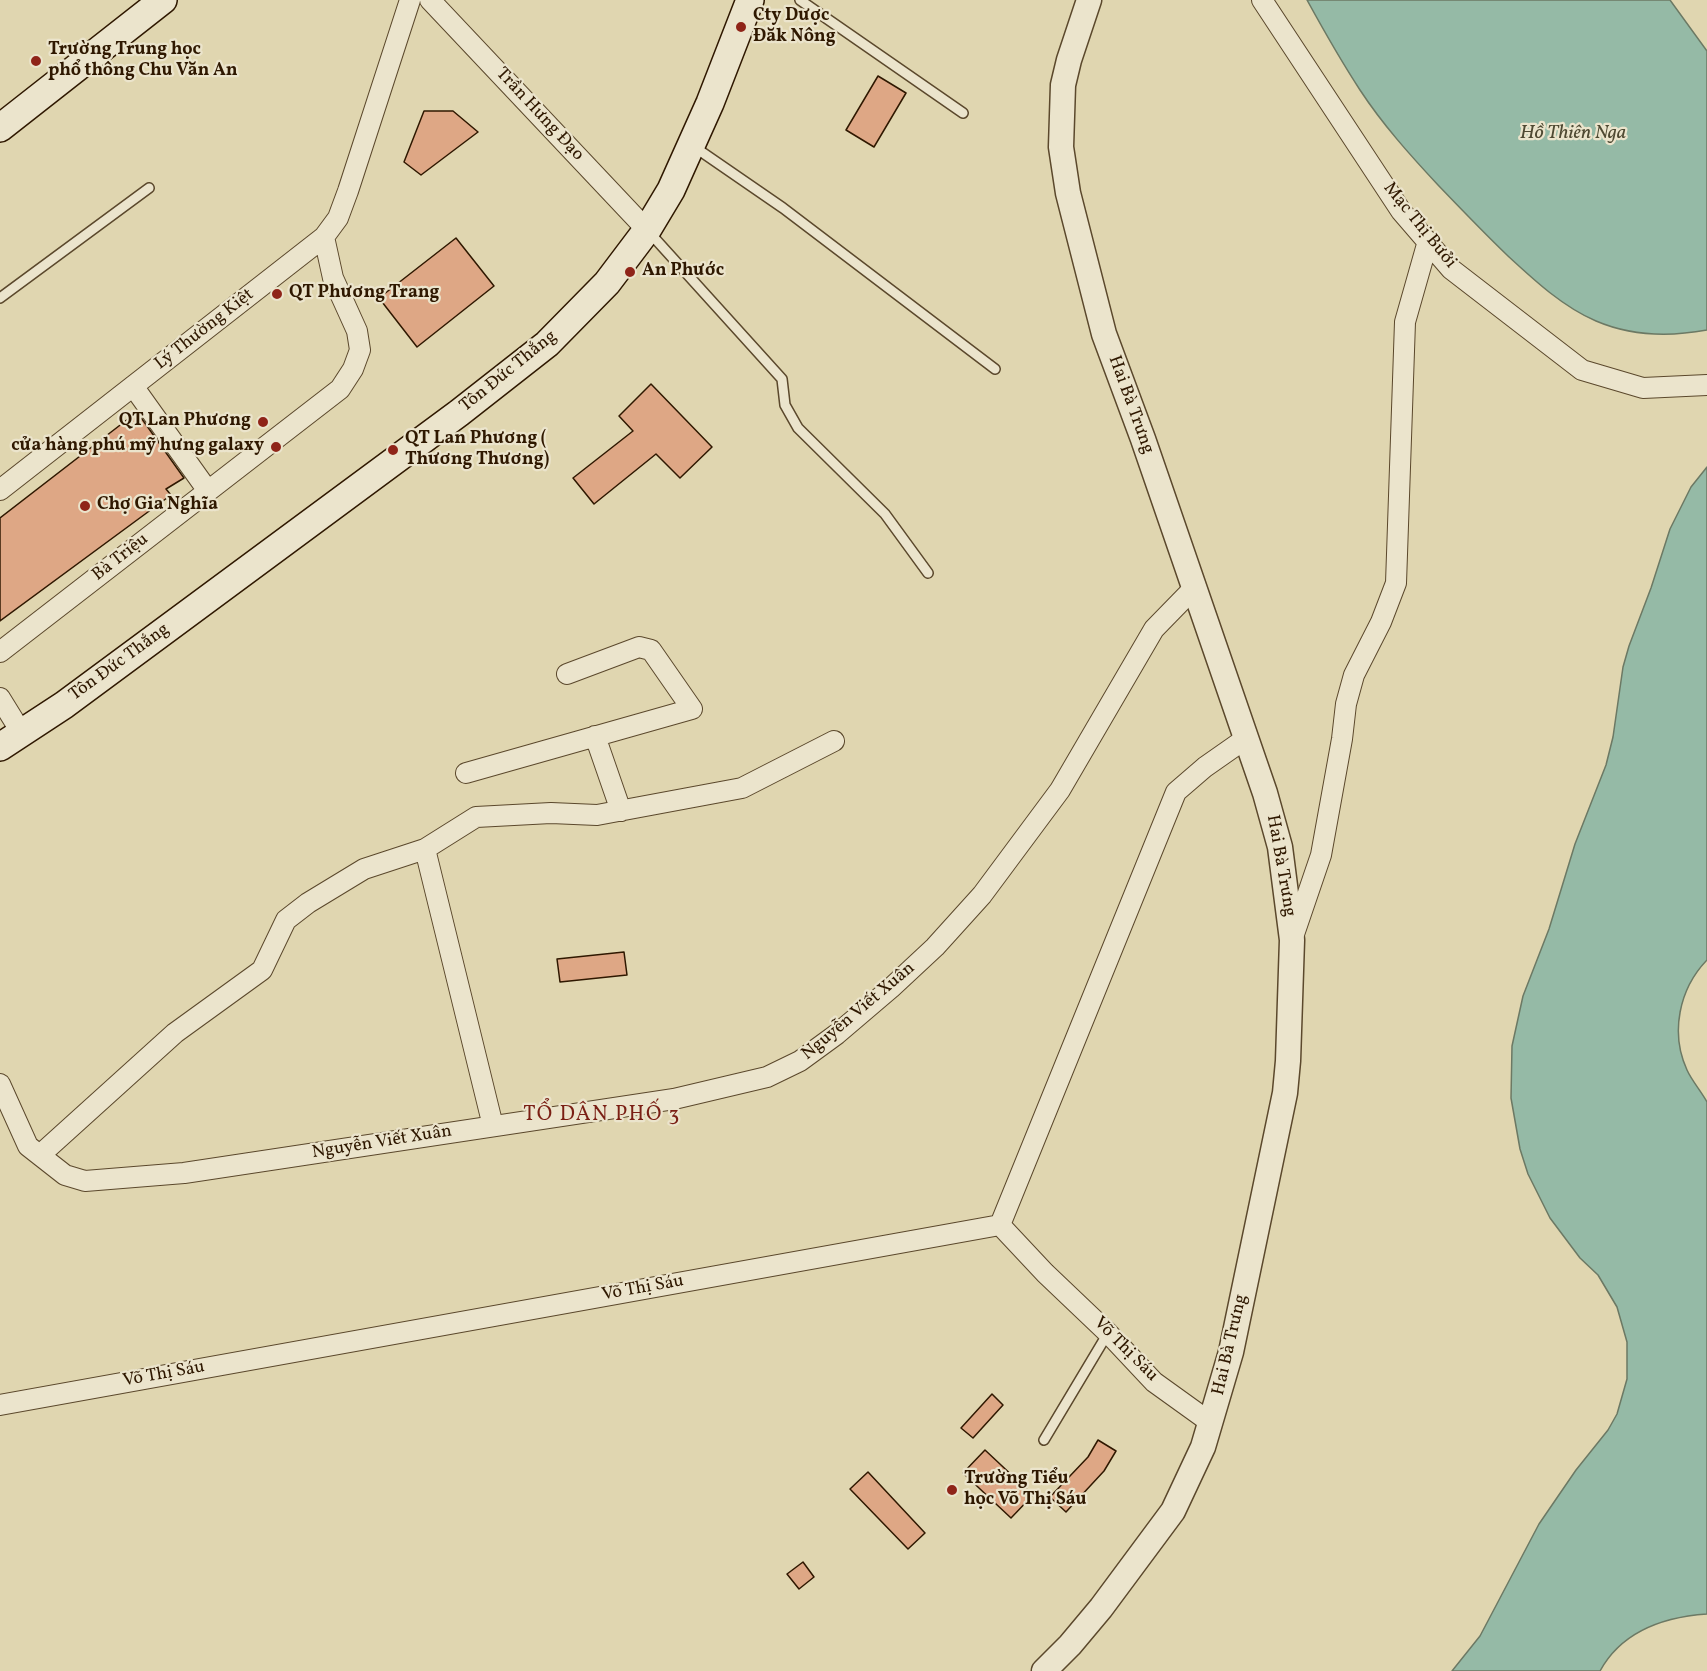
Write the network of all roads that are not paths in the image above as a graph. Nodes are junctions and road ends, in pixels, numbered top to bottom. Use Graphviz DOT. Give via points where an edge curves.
graph roads {
  1 [pos="163,0"];
  2 [pos="410,0"];
  3 [pos="430,0"];
  4 [pos="750,0"];
  5 [pos="800,0"];
  6 [pos="1089,0"];
  7 [pos="1262,0"];
  8 [pos="963,113"];
  9 [pos="0,128"];
  10 [pos="692,146"];
  11 [pos="149,188"];
  12 [pos="647,230"];
  13 [pos="324,237"];
  14 [pos="1428,241"];
  15 [pos="0,298"];
  16 [pos="995,369"];
  17 [pos="1707,384"];
  18 [pos="133,386"];
  19 [pos="0,490"];
  20 [pos="208,491"];
  21 [pos="928,573"];
  22 [pos="1194,588"];
  23 [pos="0,652"];
  24 [pos="567,674"];
  25 [pos="0,698"];
  26 [pos="595,736"];
  27 [pos="1245,739"];
  28 [pos="10,740"];
  29 [pos="834,741"];
  30 [pos="466,773"];
  31 [pos="621,811"];
  32 [pos="425,849"];
  33 [pos="1293,940"];
  34 [pos="0,1084"];
  35 [pos="493,1126"];
  36 [pos="40,1155"];
  37 [pos="1000,1225"];
  38 [pos="1108,1333"];
  39 [pos="0,1405"];
  40 [pos="1211,1423"];
  41 [pos="1044,1440"];
  42 [pos="1044,1671"];
  1 -- 9 [label="main road"];
  2 -- 13 [label="street, Lý Thường Kiệt" via="348,191 338,218"];
  3 -- 12 [label="street, Trần Hưng Đạo"];
  4 -- 10 [label="main road, Tôn Đức Thắng"];
  5 -- 8 [label="lane"];
  6 -- 22 [label="street, Hai Bà Trưng" via="1064,85 1061,147 1068,193 1104,334"];
  7 -- 14 [label="street, Mạc Thị Bưởi" via="1401,211"];
  10 -- 12 [label="main road, Tôn Đức Thắng"];
  10 -- 16 [label="lane" via="783,208"];
  11 -- 15 [label="lane"];
  12 -- 21 [label="lane" via="782,379 785,405 798,428 885,514"];
  12 -- 28 [label="main road, Tôn Đức Thắng" via="607,283 547,344 450,420"];
  13 -- 18 [label="street, Lý Thường Kiệt"];
  13 -- 20 [label="street, Bà Triệu" via="333,279 357,331 360,350 353,369 340,389"];
  14 -- 17 [label="street, Mạc Thị Bưởi" via="1451,269 1582,370 1643,388"];
  14 -- 33 [label="street" via="1406,322 1396,583 1354,675 1321,855"];
  18 -- 19 [label="street, Lý Thường Kiệt"];
  18 -- 20 [label="street"];
  20 -- 23 [label="street, Bà Triệu"];
  22 -- 27 [label="street, Hai Bà Trưng"];
  22 -- 35 [label="street, Nguyễn Viết Xuân" via="1154,630 1060,790 982,895 935,947 837,1034 800,1061 767,1077 674,1099"];
  24 -- 26 [label="street" via="645,648 651,650 692,709"];
  25 -- 28 [label="street"];
  26 -- 30 [label="street"];
  26 -- 31 [label="street"];
  27 -- 33 [label="street, Hai Bà Trưng" via="1280,847"];
  27 -- 37 [label="street" via="1176,792"];
  29 -- 31 [label="street" via="742,788"];
  31 -- 32 [label="street" via="597,815 476,817"];
  32 -- 35 [label="street"];
  32 -- 36 [label="street" via="364,869 285,920 262,970 176,1033"];
  33 -- 40 [label="street, Hai Bà Trưng" via="1285,1093 1232,1352"];
  34 -- 36 [label="street, Nguyễn Viết Xuân" via="28,1146"];
  35 -- 36 [label="street, Nguyễn Viết Xuân" via="184,1173 85,1181 65,1174"];
  37 -- 38 [label="street, Võ Thị Sáu"];
  37 -- 39 [label="street, Võ Thị Sáu"];
  38 -- 40 [label="street, Võ Thị Sáu" via="1154,1382"];
  38 -- 41 [label="lane"];
  40 -- 42 [label="street, Hai Bà Trưng" via="1173,1511 1101,1608"];
}
